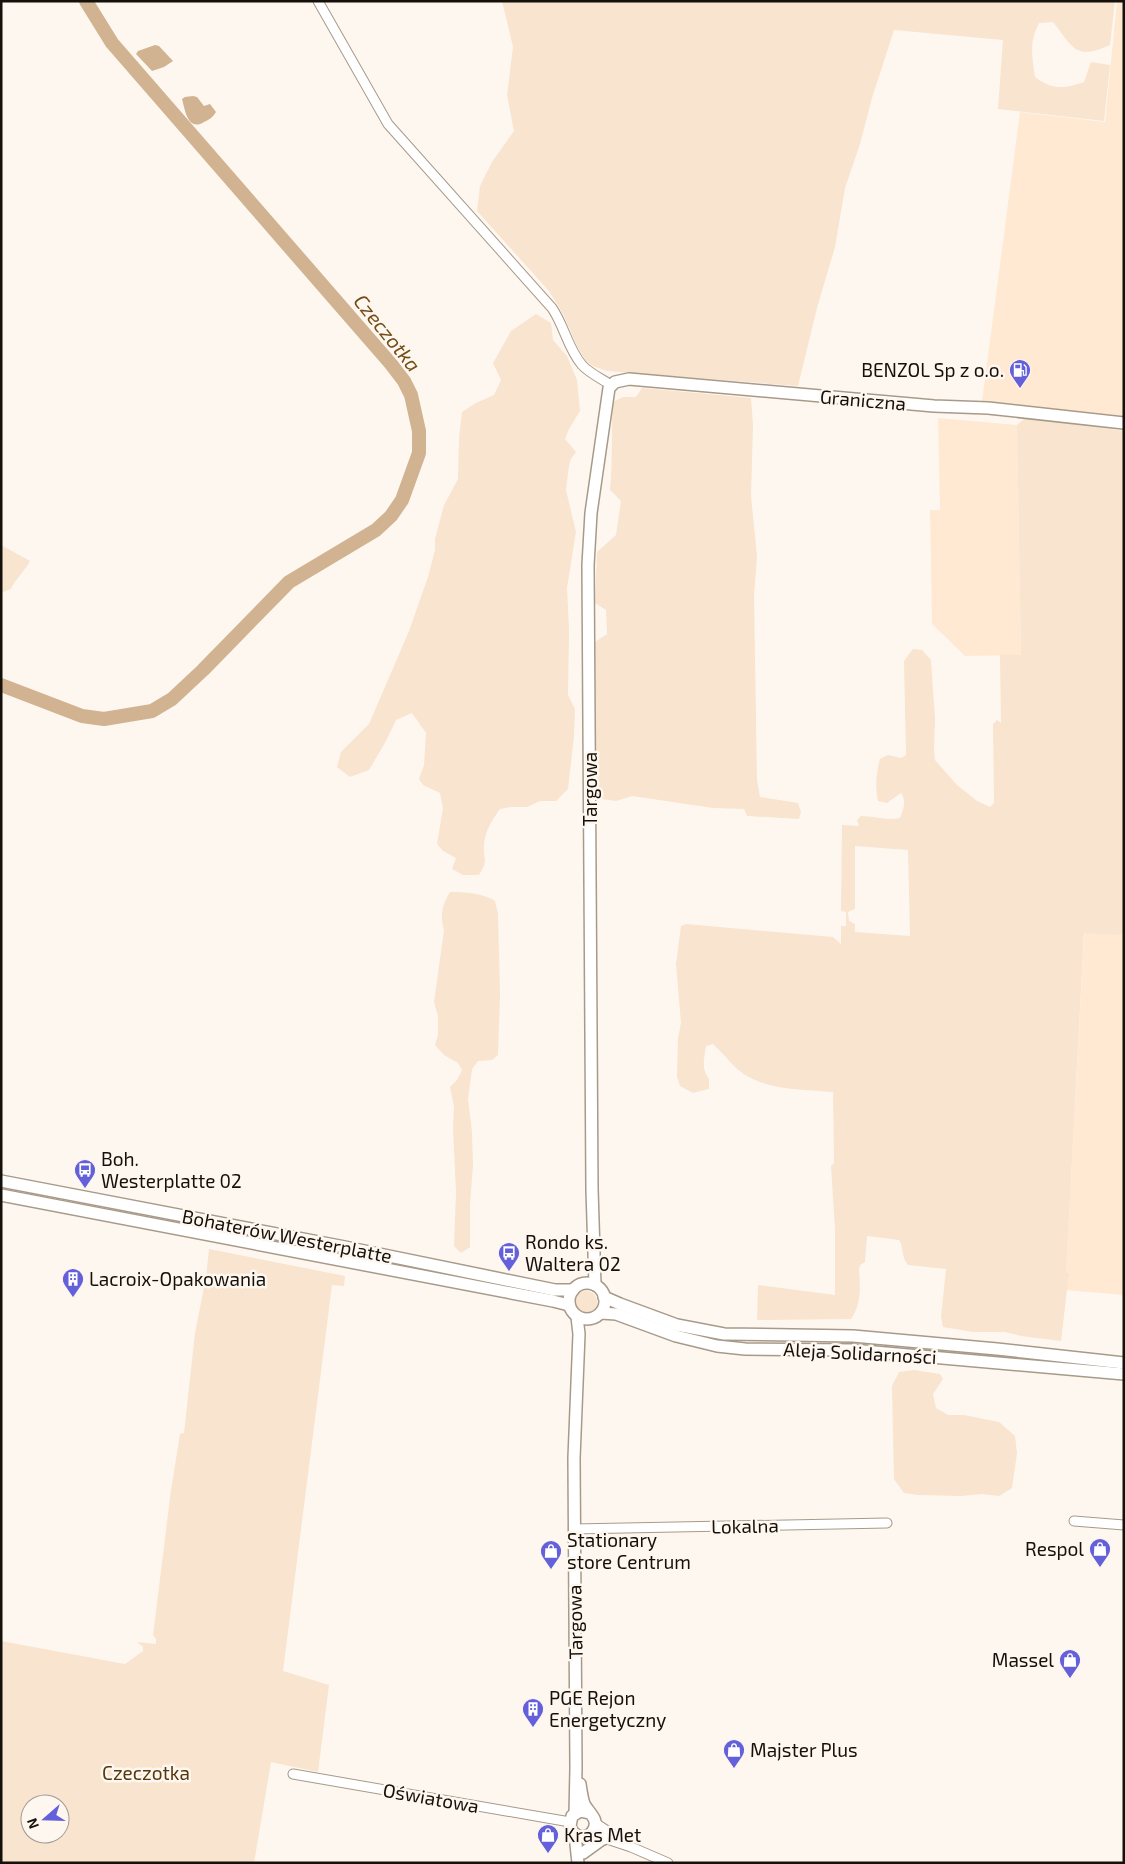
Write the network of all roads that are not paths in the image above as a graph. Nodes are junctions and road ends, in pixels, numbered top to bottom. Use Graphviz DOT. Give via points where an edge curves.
graph roads {
  1 [pos="318,1"];
  2 [pos="609,388"];
  3 [pos="1124,423"];
  4 [pos="1,1181"];
  5 [pos="1,1195"];
  6 [pos="590,1284"];
  7 [pos="573,1290"];
  8 [pos="604,1297"];
  9 [pos="569,1305"];
  10 [pos="596,1316"];
  11 [pos="577,1317"];
  12 [pos="1124,1363"];
  13 [pos="1124,1374"];
  14 [pos="575,1386"];
  15 [pos="1074,1522"];
  16 [pos="887,1523"];
  17 [pos="1124,1525"];
  18 [pos="574,1529"];
  19 [pos="576,1768"];
  20 [pos="293,1774"];
  21 [pos="572,1818"];
  22 [pos="592,1818"];
  23 [pos="584,1835"];
  24 [pos="606,1838"];
  25 [pos="631,1847"];
  26 [pos="581,1860"];
  27 [pos="668,1863"];
  1 -- 2 [label="street" via="388,124 552,308 582,364"];
  2 -- 3 [label="main road, Graniczna" via="629,378 988,408"];
  2 -- 6 [label="main road, Targowa" via="591,513 588,565 593,1135"];
  4 -- 7 [label="main road, Bohaterów Westerplatte" via="345,1246 555,1290"];
  5 -- 9 [label="main road, Bohaterów Westerplatte"];
  6 -- 7 [label="main road"];
  6 -- 8 [label="main road" via="599,1288"];
  7 -- 9 [label="main road"];
  8 -- 10 [label="main road" via="604,1306"];
  8 -- 12 [label="main road, Aleja Solidarności" via="677,1325 724,1334 853,1336"];
  9 -- 11 [label="main road"];
  10 -- 11 [label="main road"];
  10 -- 13 [label="main road, Aleja Solidarności" via="616,1314 676,1336 717,1346 852,1350"];
  10 -- 14 [label="main road, Targowa" via="588,1325"];
  11 -- 14 [label="main road, Targowa"];
  14 -- 18 [label="main road, Targowa"];
  15 -- 17 [label="street"];
  16 -- 18 [label="street, Lokalna"];
  18 -- 19 [label="main road, Targowa"];
  19 -- 21 [label="main road, Targowa"];
  19 -- 22 [label="main road, Targowa" via="582,1798"];
  20 -- 21 [label="street, Oświatowa"];
  21 -- 22 [label="main road" via="580,1811"];
  21 -- 23 [label="main road" via="571,1829"];
  22 -- 23 [label="main road" via="594,1829"];
  22 -- 25 [label="street"];
  23 -- 24 [label="street"];
  23 -- 26 [label="main road"];
  24 -- 25 [label="street"];
  24 -- 26 [label="main road"];
  25 -- 27 [label="street"];
}
